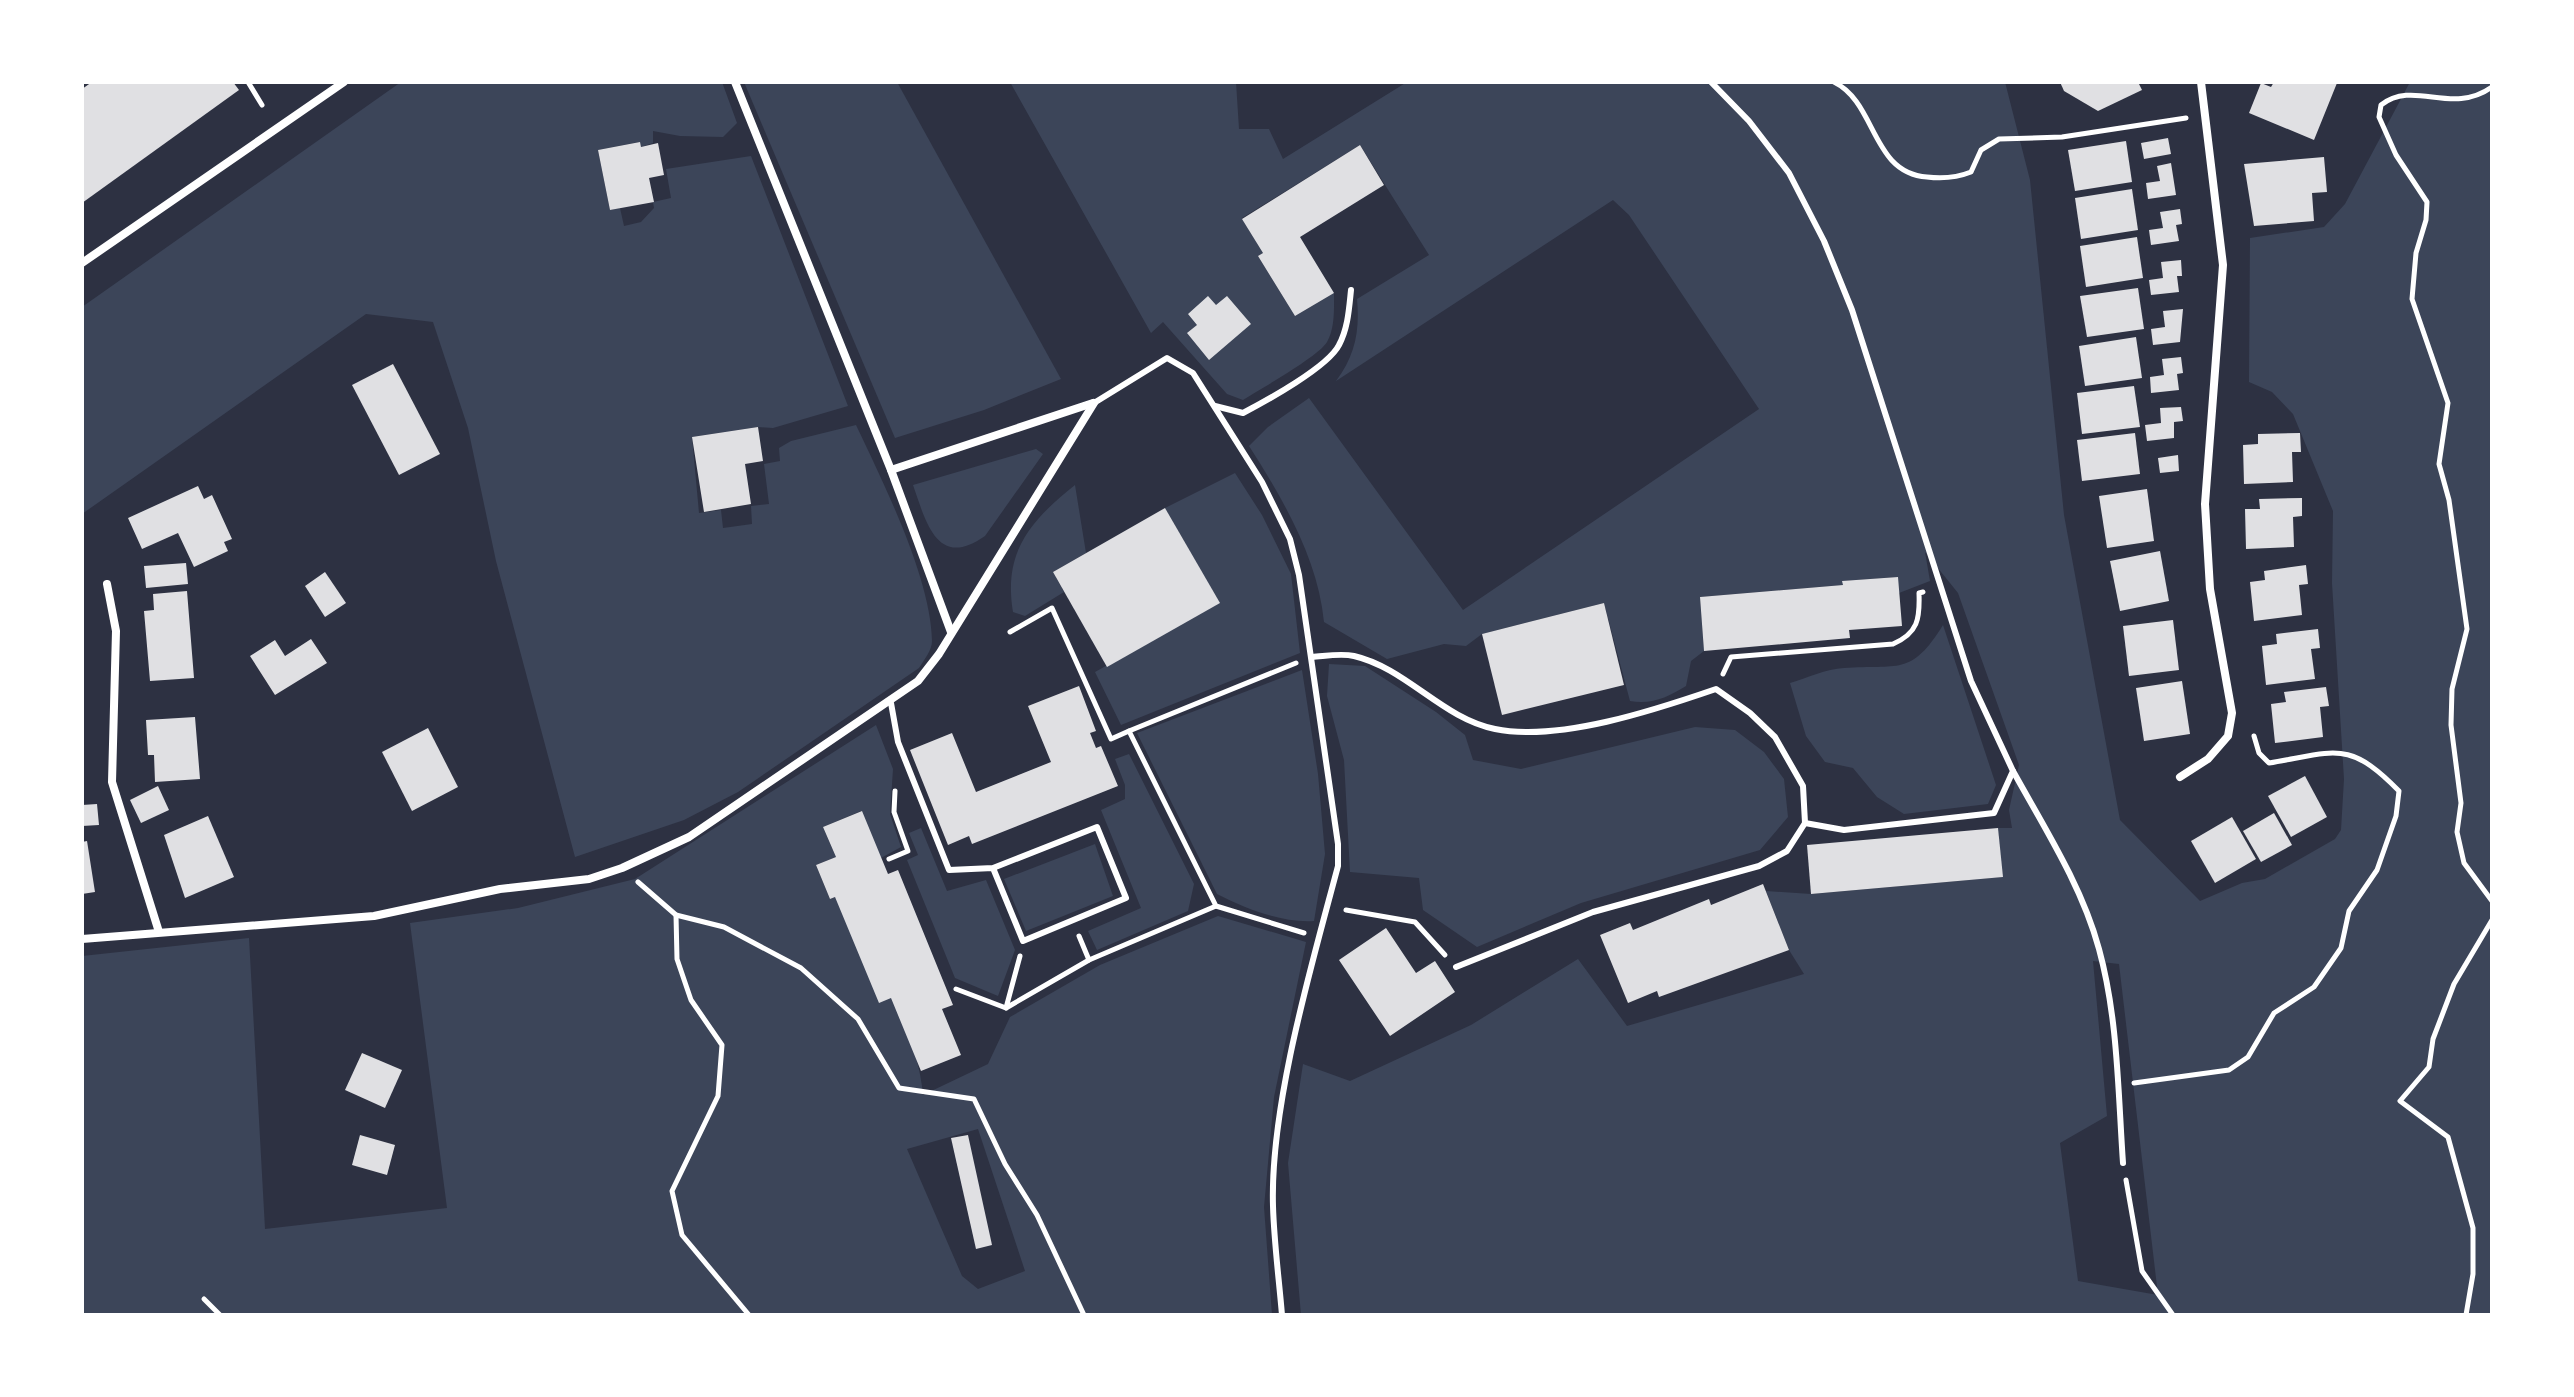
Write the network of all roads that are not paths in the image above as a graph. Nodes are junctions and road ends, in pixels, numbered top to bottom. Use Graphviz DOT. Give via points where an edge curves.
graph roads {
  1 [pos="344,82"];
  2 [pos="735,82"];
  3 [pos="1711,82"];
  4 [pos="2201,82"];
  5 [pos="82,263"];
  6 [pos="1351,290"];
  7 [pos="1094,403"];
  8 [pos="1214,406"];
  9 [pos="891,470"];
  10 [pos="107,584"];
  11 [pos="951,632"];
  12 [pos="1312,657"];
  13 [pos="891,703"];
  14 [pos="2013,771"];
  15 [pos="2180,777"];
  16 [pos="1805,823"];
  17 [pos="993,868"];
  18 [pos="159,932"];
  19 [pos="82,939"];
  20 [pos="1456,967"];
  21 [pos="2123,1163"];
  22 [pos="1282,1315"];
  1 -- 5 [label="street"];
  2 -- 9 [label="street"];
  3 -- 14 [label="lane" via="1789,173 1824,241 1852,310 1971,681"];
  4 -- 15 [label="street" via="2223,265 2205,504 2210,589 2232,713 2228,736 2208,759"];
  6 -- 8 [label="lane" via="1345,332 1326,360 1243,413"];
  7 -- 8 [label="lane" via="1167,358 1193,373"];
  7 -- 9 [label="street"];
  7 -- 11 [label="street"];
  8 -- 12 [label="lane" via="1290,539"];
  9 -- 11 [label="street"];
  10 -- 18 [label="street" via="116,631 112,782"];
  11 -- 13 [label="street" via="918,681"];
  12 -- 16 [label="lane" via="1357,657 1464,718 1494,729 1531,732 1627,718 1716,689 1775,737 1803,786"];
  12 -- 22 [label="lane" via="1338,866 1283,1100 1273,1204"];
  13 -- 17 [label="lane" via="898,742 949,870"];
  13 -- 18 [label="street" via="689,837 589,879 500,889 374,916"];
  14 -- 16 [label="lane" via="1994,813 1844,830"];
  14 -- 21 [label="lane" via="2060,857 2098,945 2109,992"];
  16 -- 20 [label="lane" via="1787,851 1759,866 1593,912"];
  17 -- 17 [label="lane" via="1097,827 1126,898 1023,941"];
  18 -- 19 [label="street"];
}
